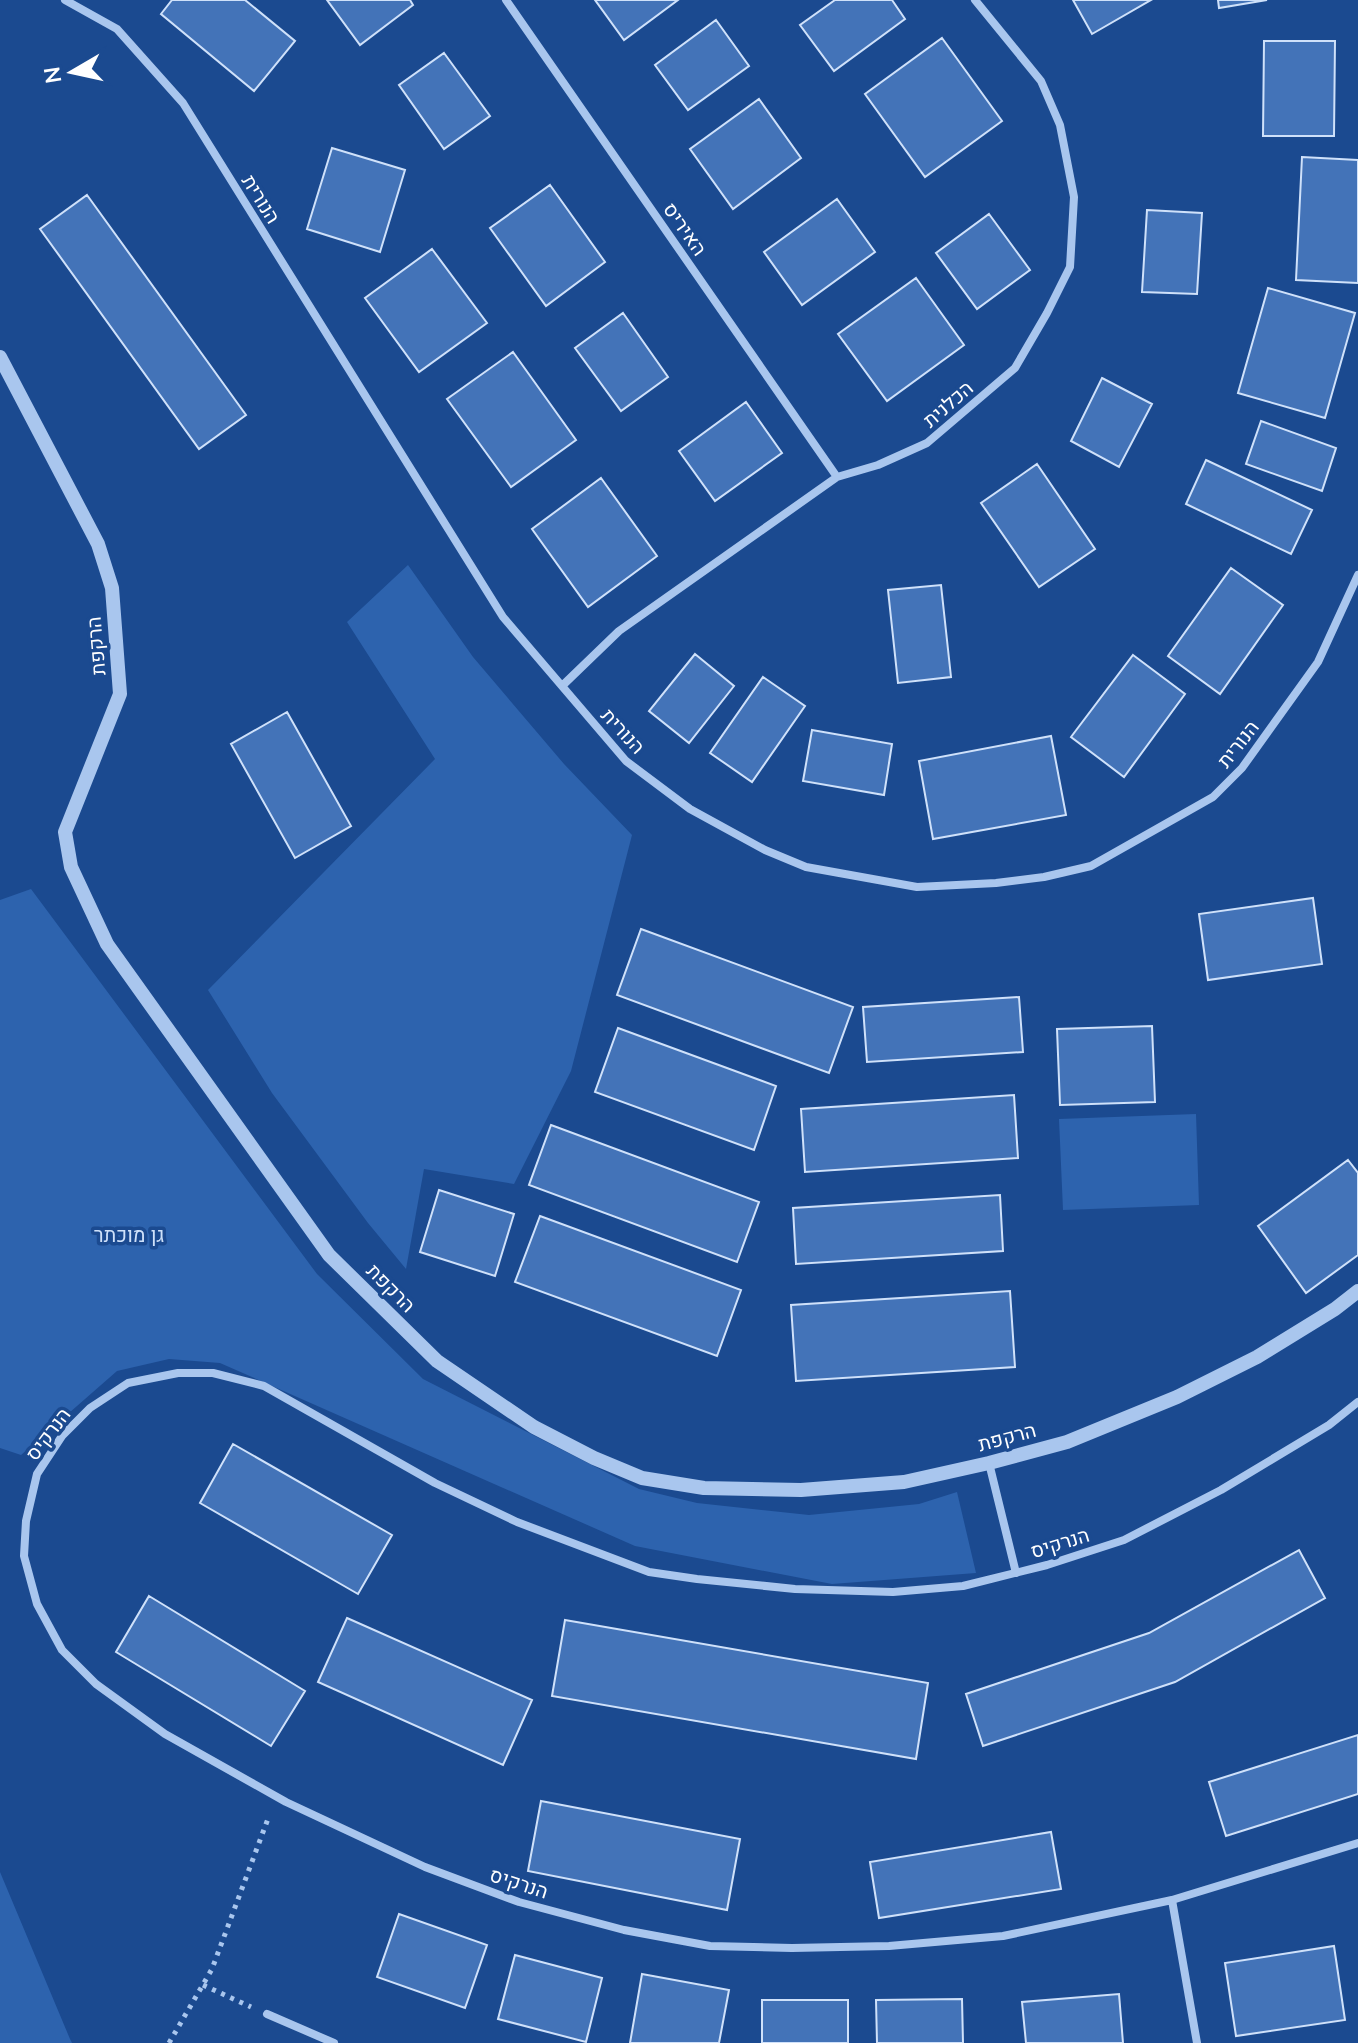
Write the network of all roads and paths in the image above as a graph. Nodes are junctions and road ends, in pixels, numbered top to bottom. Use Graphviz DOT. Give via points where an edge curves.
graph roads {
  1 [pos="65,0"];
  2 [pos="506,0"];
  3 [pos="975,0"];
  4 [pos="0,357"];
  5 [pos="837,477"];
  6 [pos="1358,575"];
  7 [pos="562,686"];
  8 [pos="1358,1291"];
  9 [pos="1358,1402"];
  10 [pos="989,1463"];
  11 [pos="1016,1573"];
  12 [pos="276,1796"];
  13 [pos="1358,1843"];
  14 [pos="1172,1900"];
  15 [pos="203,1985"];
  16 [pos="267,2014"];
  17 [pos="169,2043"];
  18 [pos="334,2043"];
  19 [pos="1197,2043"];
  1 -- 7 [label="street, הנורית" via="117,29 183,103 503,617"];
  2 -- 5 [label="street, האיריס"];
  3 -- 5 [label="street, הכלנית" via="1041,81 1060,125 1074,197 1070,267 1015,368 927,443"];
  4 -- 10 [label="street, הרקפת" via="98,544 112,588 120,694 65,832 71,867 107,944 329,1255 437,1361 534,1427 642,1478 704,1488 801,1490 904,1482"];
  5 -- 7 [label="street, הכלנית" via="619,631"];
  6 -- 7 [label="street, הנורית" via="1318,662 1242,768 1213,797 1091,866 1044,877 917,887 806,867 690,809 626,761"];
  8 -- 10 [label="street, הרקפת" via="1257,1357 1177,1397 1067,1442"];
  9 -- 11 [label="street, הנרקיס" via="1221,1490 1124,1540"];
  10 -- 11 [label="street"];
  11 -- 12 [label="street, הנרקיס" via="963,1586 893,1592 795,1589 649,1572 517,1522 435,1483 264,1386 213,1373 178,1373 128,1383 90,1408 62,1436 37,1474 24,1556 37,1604 62,1650 96,1684 165,1734"];
  12 -- 14 [label="street, הנרקיס" via="425,1867 519,1902 710,1946 889,1946 1003,1936"];
  12 -- 15 [label="path"];
  13 -- 14 [label="street, הנרקיס"];
  14 -- 19 [label="street"];
  15 -- 16 [label="path"];
  15 -- 17 [label="path"];
  16 -- 18 [label="street"];
}
